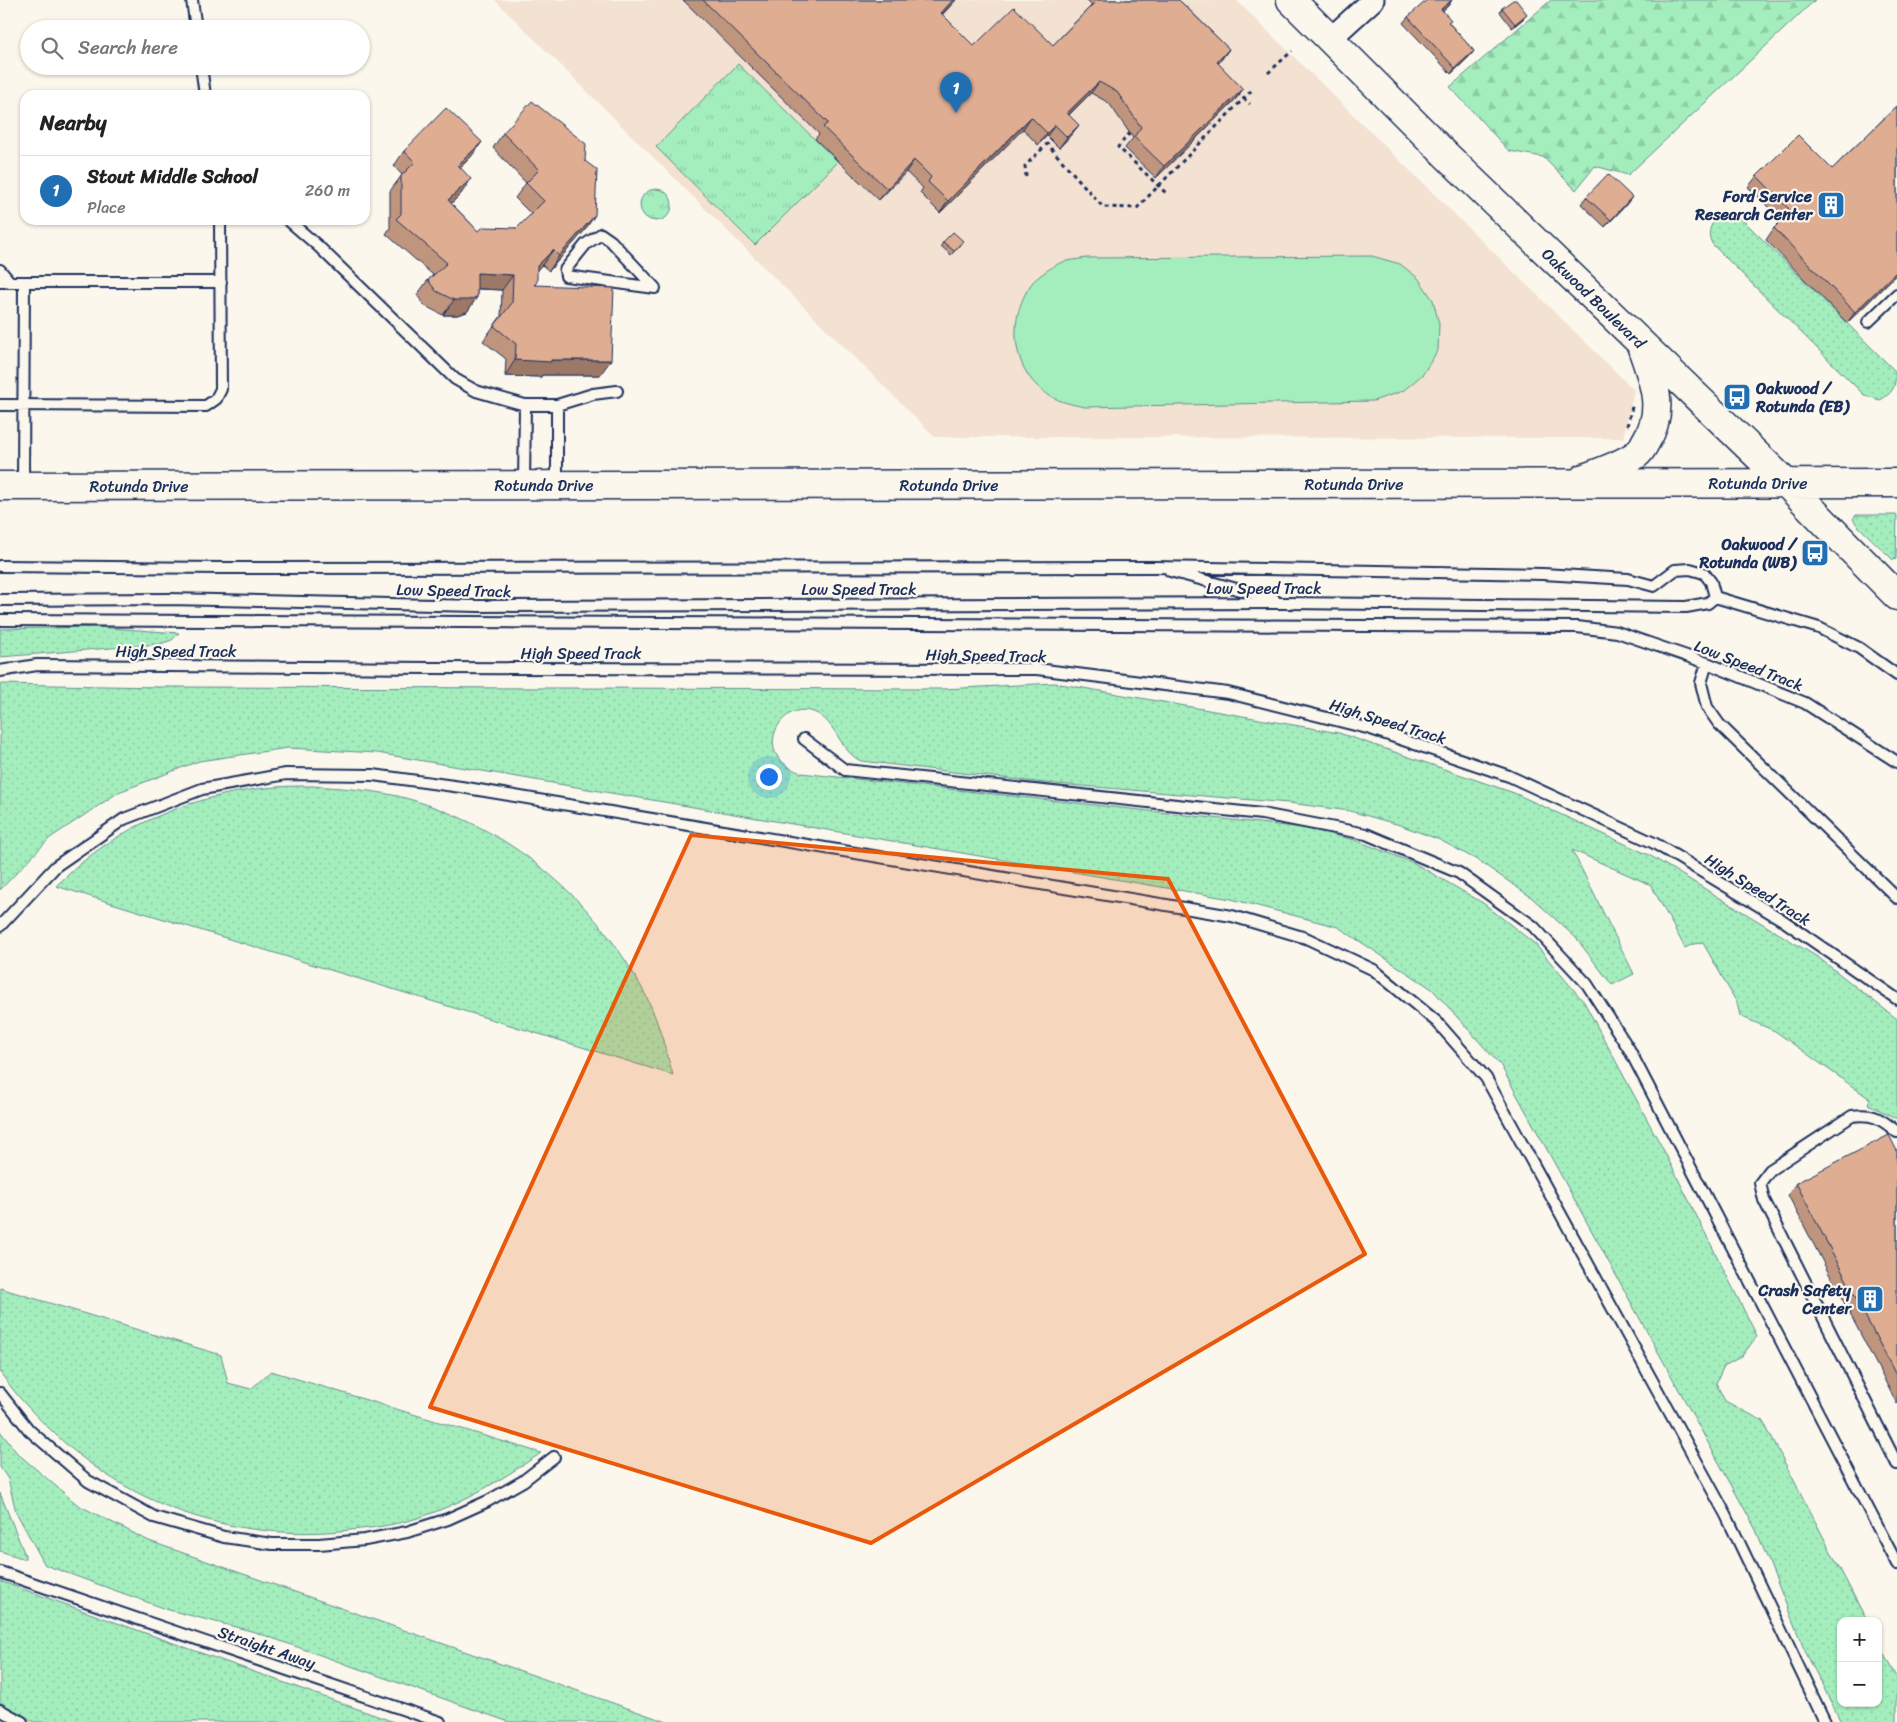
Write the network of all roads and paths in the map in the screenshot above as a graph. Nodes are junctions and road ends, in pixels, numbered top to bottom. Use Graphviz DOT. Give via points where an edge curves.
graph roads {
  1 [pos="192,0"];
  2 [pos="1291,0"];
  3 [pos="1373,0"];
  4 [pos="195,20"];
  5 [pos="1330,39"];
  6 [pos="1292,51"];
  7 [pos="1268,73"];
  8 [pos="202,75"];
  9 [pos="1231,87"];
  10 [pos="204,90"];
  11 [pos="1252,90"];
  12 [pos="1243,98"];
  13 [pos="1250,104"];
  14 [pos="1130,133"];
  15 [pos="1026,177"];
  16 [pos="1158,185"];
  17 [pos="1168,195"];
  18 [pos="220,225"];
  19 [pos="294,225"];
  20 [pos="0,270"];
  21 [pos="5,282"];
  22 [pos="24,282"];
  23 [pos="221,282"];
  24 [pos="655,288"];
  25 [pos="1897,294"];
  26 [pos="1868,322"];
  27 [pos="1639,342"];
  28 [pos="617,391"];
  29 [pos="1633,400"];
  30 [pos="0,405"];
  31 [pos="23,405"];
  32 [pos="525,405"];
  33 [pos="557,405"];
  34 [pos="1626,429"];
  35 [pos="1786,483"];
  36 [pos="1897,483"];
  37 [pos="524,484"];
  38 [pos="1568,484"];
  39 [pos="557,485"];
  40 [pos="12,486"];
  41 [pos="0,566"];
  42 [pos="1154,567"];
  43 [pos="1715,596"];
  44 [pos="1897,596"];
  45 [pos="0,600"];
  46 [pos="1286,603"];
  47 [pos="0,620"];
  48 [pos="1707,663"];
  49 [pos="0,671"];
  50 [pos="1897,675"];
  51 [pos="804,739"];
  52 [pos="1897,762"];
  53 [pos="1897,898"];
  54 [pos="0,926"];
  55 [pos="1897,1000"];
  56 [pos="1897,1132"];
  57 [pos="0,1393"];
  58 [pos="554,1457"];
  59 [pos="1897,1464"];
  60 [pos="1897,1564"];
  61 [pos="0,1565"];
  62 [pos="0,1572"];
  63 [pos="84,1601"];
  64 [pos="0,1710"];
  65 [pos="22,1722"];
  66 [pos="440,1722"];
  67 [pos="1825,1722"];
  1 -- 4 [label="lane"];
  2 -- 5 [label="main road, Oakwood Boulevard"];
  3 -- 5 [label="street"];
  5 -- 27 [label="main road, Oakwood Boulevard"];
  6 -- 7 [label="path"];
  8 -- 10 [label="lane"];
  9 -- 12 [label="path"];
  11 -- 12 [label="path"];
  12 -- 13 [label="path"];
  12 -- 16 [label="path"];
  14 -- 16 [label="path" via="1118,147"];
  15 -- 16 [label="path" via="1024,166 1047,144 1103,207 1137,208"];
  16 -- 17 [label="path"];
  18 -- 23 [label="lane"];
  19 -- 32 [label="lane" via="455,379 481,393"];
  20 -- 21 [label="lane"];
  21 -- 22 [label="lane"];
  22 -- 23 [label="lane"];
  22 -- 31 [label="lane"];
  23 -- 31 [label="lane" via="222,389 206,406"];
  24 -- 24 [label="lane" via="601,234 586,244 565,270 566,276"];
  25 -- 26 [label="lane"];
  27 -- 35 [label="main road, Oakwood Boulevard"];
  27 -- 38 [label="main road" via="1656,387 1654,427 1638,454"];
  28 -- 33 [label="lane" via="593,394"];
  29 -- 34 [label="path"];
  30 -- 31 [label="lane"];
  31 -- 40 [label="lane"];
  32 -- 33 [label="lane"];
  32 -- 37 [label="lane"];
  33 -- 39 [label="lane"];
  35 -- 36 [label="main road, Rotunda Drive"];
  35 -- 38 [label="main road, Rotunda Drive"];
  35 -- 44 [label="main road, Oakwood Boulevard"];
  37 -- 39 [label="main road, Rotunda Drive"];
  37 -- 40 [label="main road, Rotunda Drive"];
  38 -- 39 [label="main road, Rotunda Drive"];
  41 -- 42 [label="lane"];
  42 -- 43 [label="lane" via="1542,574 1628,579 1654,586 1675,570 1690,569 1704,573"];
  42 -- 46 [label="lane"];
  43 -- 46 [label="lane, Low Speed Track" via="1708,603 1686,607"];
  43 -- 50 [label="lane" via="1819,628 1860,648"];
  45 -- 46 [label="lane, Low Speed Track" via="169,599 478,606"];
  47 -- 48 [label="lane, Low Speed Track" via="1577,627 1617,632"];
  48 -- 52 [label="lane, Low Speed Track" via="1805,703"];
  48 -- 53 [label="lane" via="1701,683 1707,707 1719,724"];
  49 -- 55 [label="lane, High Speed Track" via="37,665 1037,669 1228,693 1371,729 1509,776 1654,843 1782,919"];
  51 -- 60 [label="lane" via="845,770 1262,814 1366,834 1459,873 1533,926 1587,984 1628,1049"];
  54 -- 67 [label="lane" via="56,866 124,819 202,789 286,774 306,774 373,775 461,787 1232,916 1306,938 1374,970 1437,1022 1486,1078 1726,1515"];
  56 -- 59 [label="lane" via="1880,1118 1866,1114 1852,1116 1770,1170 1760,1183 1764,1200"];
  57 -- 58 [label="lane" via="28,1430 88,1481 154,1517 224,1537 272,1544 365,1540 407,1532 448,1519 488,1501 523,1481"];
  61 -- 63 [label="lane, Straight Away"];
  62 -- 63 [label="lane, Straight Away"];
  63 -- 66 [label="lane, Straight Away"];
  64 -- 65 [label="lane"];
}
